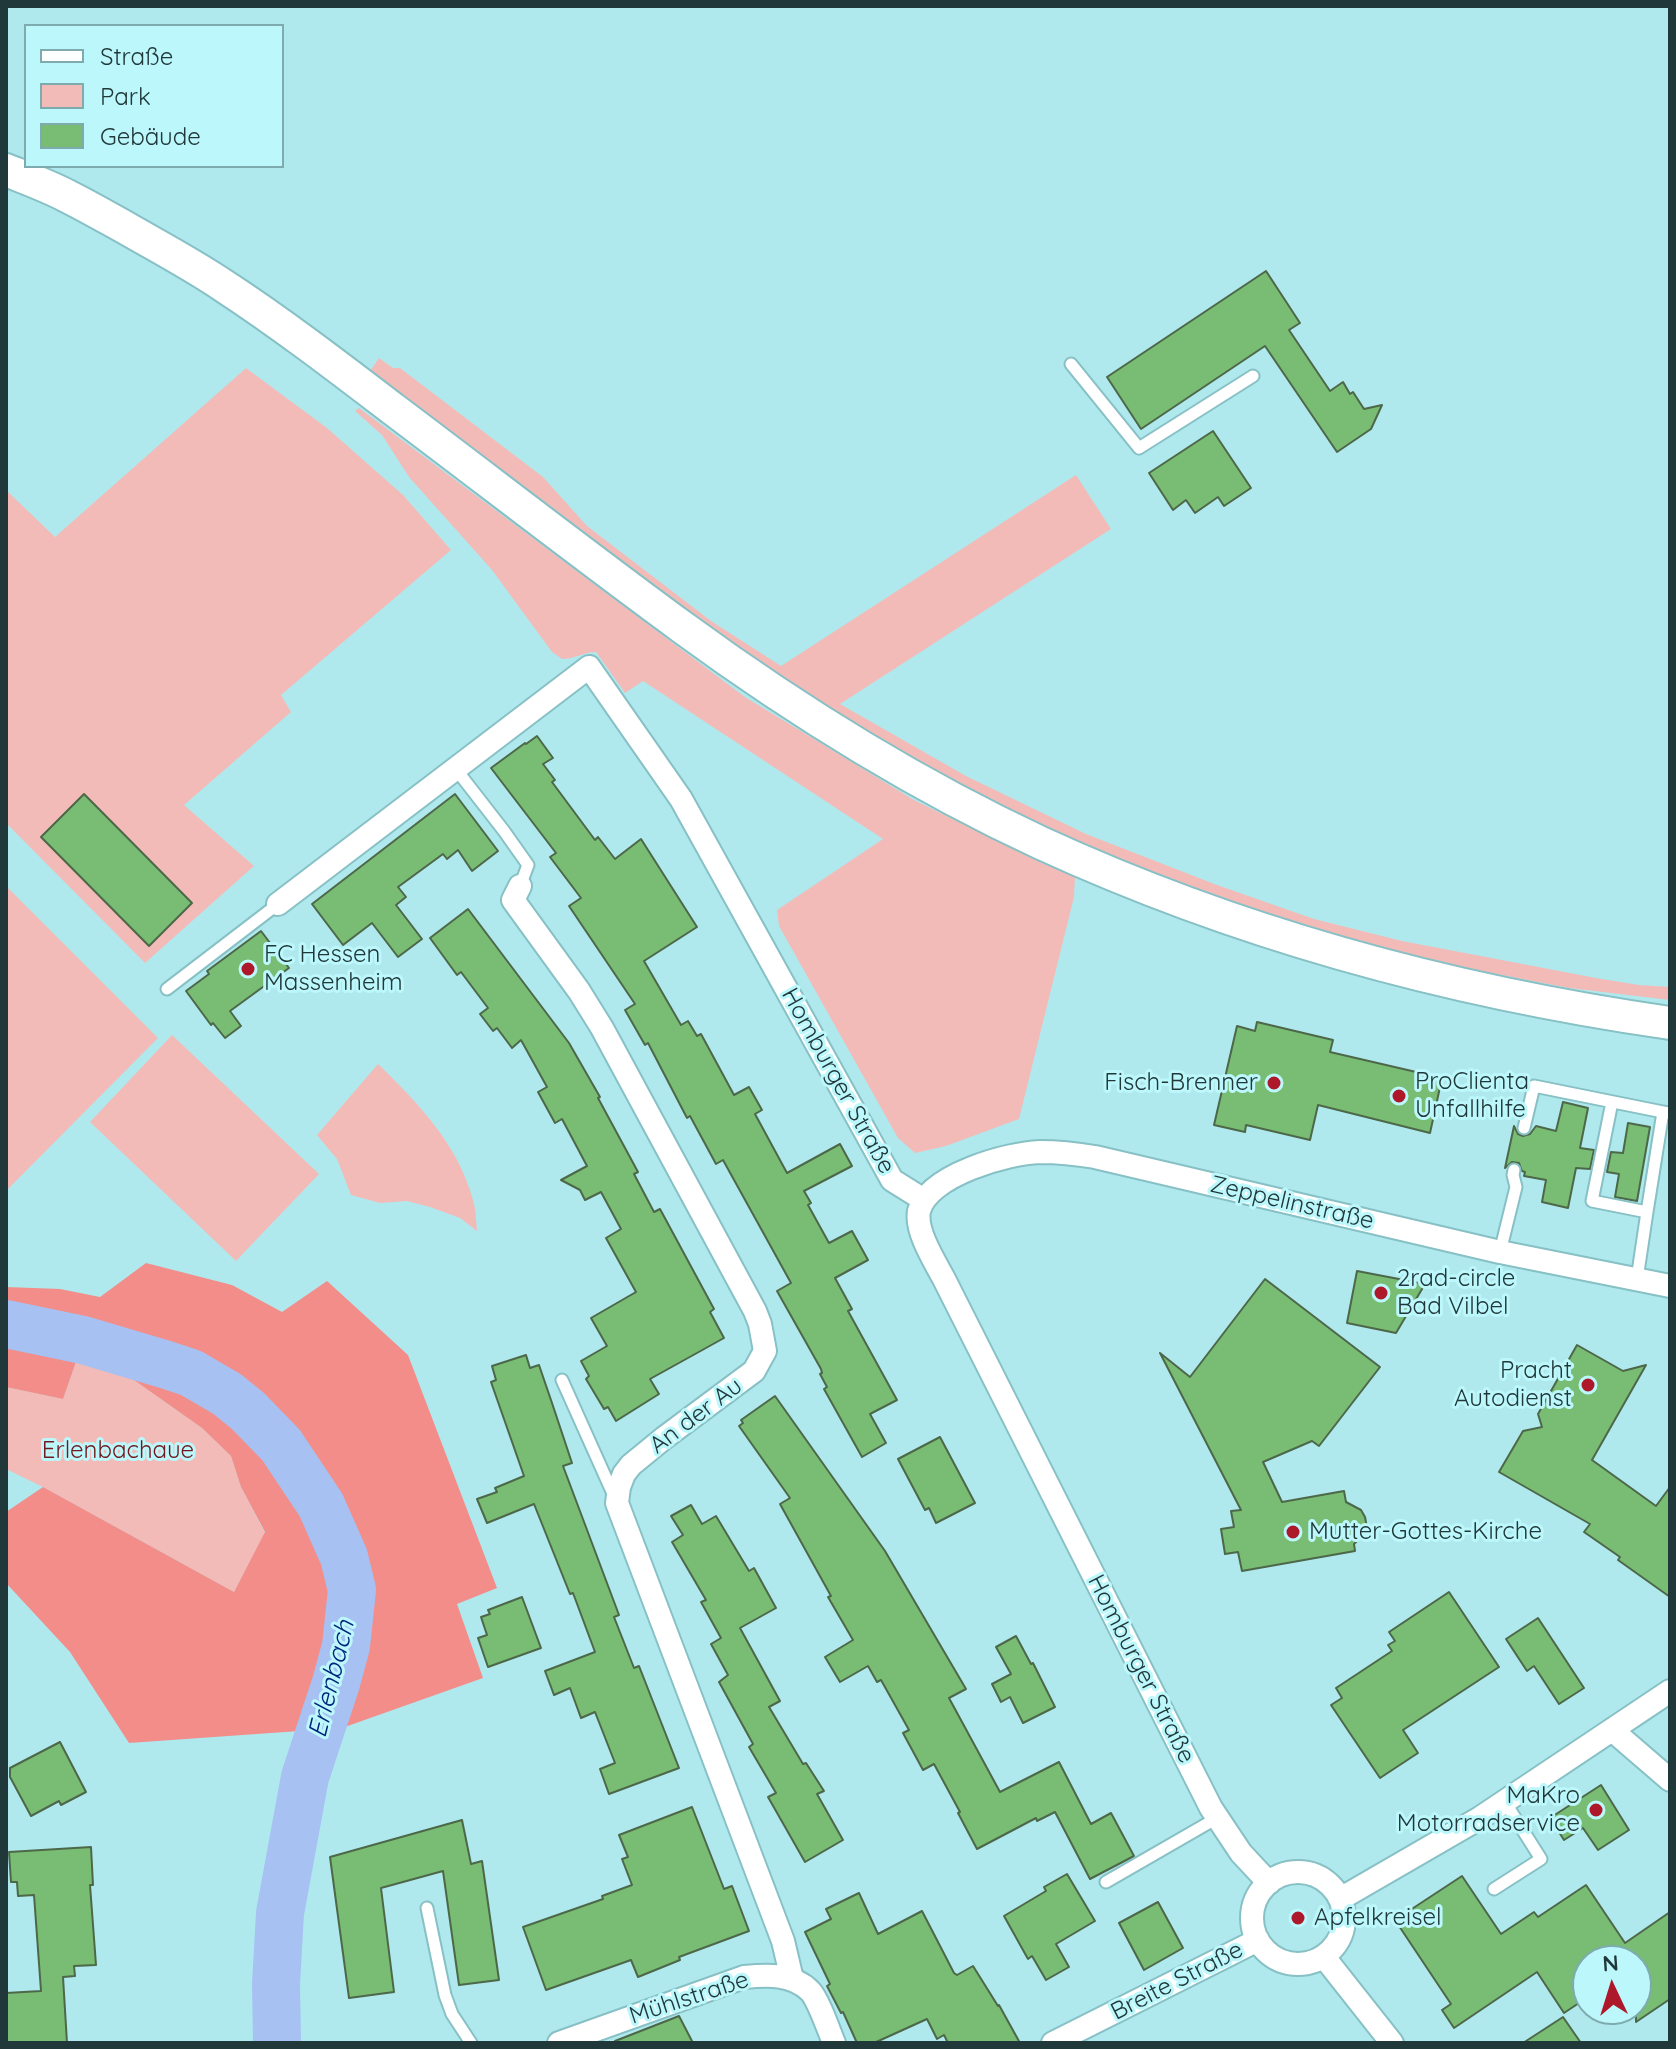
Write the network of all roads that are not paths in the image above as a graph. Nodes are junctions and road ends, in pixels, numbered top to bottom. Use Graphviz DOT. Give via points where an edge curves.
graph roads {
  1 [pos="6,170"];
  2 [pos="1071,364"];
  3 [pos="1253,376"];
  4 [pos="455,768"];
  5 [pos="520,886"];
  6 [pos="278,904"];
  7 [pos="167,989"];
  8 [pos="1670,1023"];
  9 [pos="1612,1102"];
  10 [pos="1666,1112"];
  11 [pos="1524,1128"];
  12 [pos="1514,1170"];
  13 [pos="924,1200"];
  14 [pos="1647,1212"];
  15 [pos="1500,1252"];
  16 [pos="1637,1279"];
  17 [pos="1670,1286"];
  18 [pos="562,1380"];
  19 [pos="617,1503"];
  20 [pos="1670,1691"];
  21 [pos="1612,1730"];
  22 [pos="1670,1780"];
  23 [pos="1505,1802"];
  24 [pos="1217,1818"];
  25 [pos="1106,1882"];
  26 [pos="1269,1883"];
  27 [pos="1494,1889"];
  28 [pos="1340,1899"];
  29 [pos="427,1908"];
  30 [pos="1258,1940"];
  31 [pos="1324,1957"];
  32 [pos="792,1979"];
  33 [pos="471,2043"];
  34 [pos="559,2043"];
  35 [pos="834,2043"];
  36 [pos="1053,2043"];
  37 [pos="1392,2043"];
  1 -- 8 [label="main road" via="66,195 224,285 740,669 839,734 980,813 1196,906 1344,955 1484,989"];
  2 -- 3 [label="lane" via="1139,448"];
  4 -- 5 [label="lane, An der Au" via="528,865"];
  4 -- 6 [label="street, Homburger Straße"];
  4 -- 13 [label="street, Homburger Straße" via="589,667 681,799 892,1180"];
  5 -- 19 [label="street, An der Au" via="513,900 602,1028 755,1311 763,1338 765,1351 754,1371 631,1465"];
  6 -- 7 [label="lane"];
  9 -- 10 [label="lane"];
  9 -- 11 [label="lane" via="1534,1086"];
  9 -- 14 [label="lane" via="1592,1201"];
  10 -- 14 [label="lane"];
  12 -- 15 [label="lane" via="1516,1187"];
  13 -- 15 [label="street, Zeppelinstraße" via="943,1183 978,1166 1011,1156 1065,1152"];
  13 -- 24 [label="street, Homburger Straße" via="921,1232"];
  14 -- 16 [label="lane"];
  15 -- 16 [label="street, Zeppelinstraße"];
  16 -- 17 [label="street, Zeppelinstraße"];
  18 -- 19 [label="lane"];
  19 -- 32 [label="street" via="783,1941"];
  20 -- 21 [label="street"];
  21 -- 22 [label="street"];
  21 -- 23 [label="street"];
  23 -- 27 [label="lane" via="1541,1859"];
  23 -- 28 [label="street"];
  24 -- 25 [label="lane"];
  24 -- 26 [label="street, Homburger Straße"];
  26 -- 28 [label="street" via="1305,1873 1325,1880"];
  26 -- 30 [label="street" via="1252,1913"];
  28 -- 31 [label="street" via="1343,1930"];
  29 -- 33 [label="lane" via="445,1995"];
  30 -- 31 [label="street" via="1273,1957 1289,1963"];
  30 -- 36 [label="street, Breite Straße"];
  31 -- 37 [label="street"];
  32 -- 34 [label="street, Mühlstraße" via="773,1974 744,1977"];
  32 -- 35 [label="street" via="812,1992"];
}
